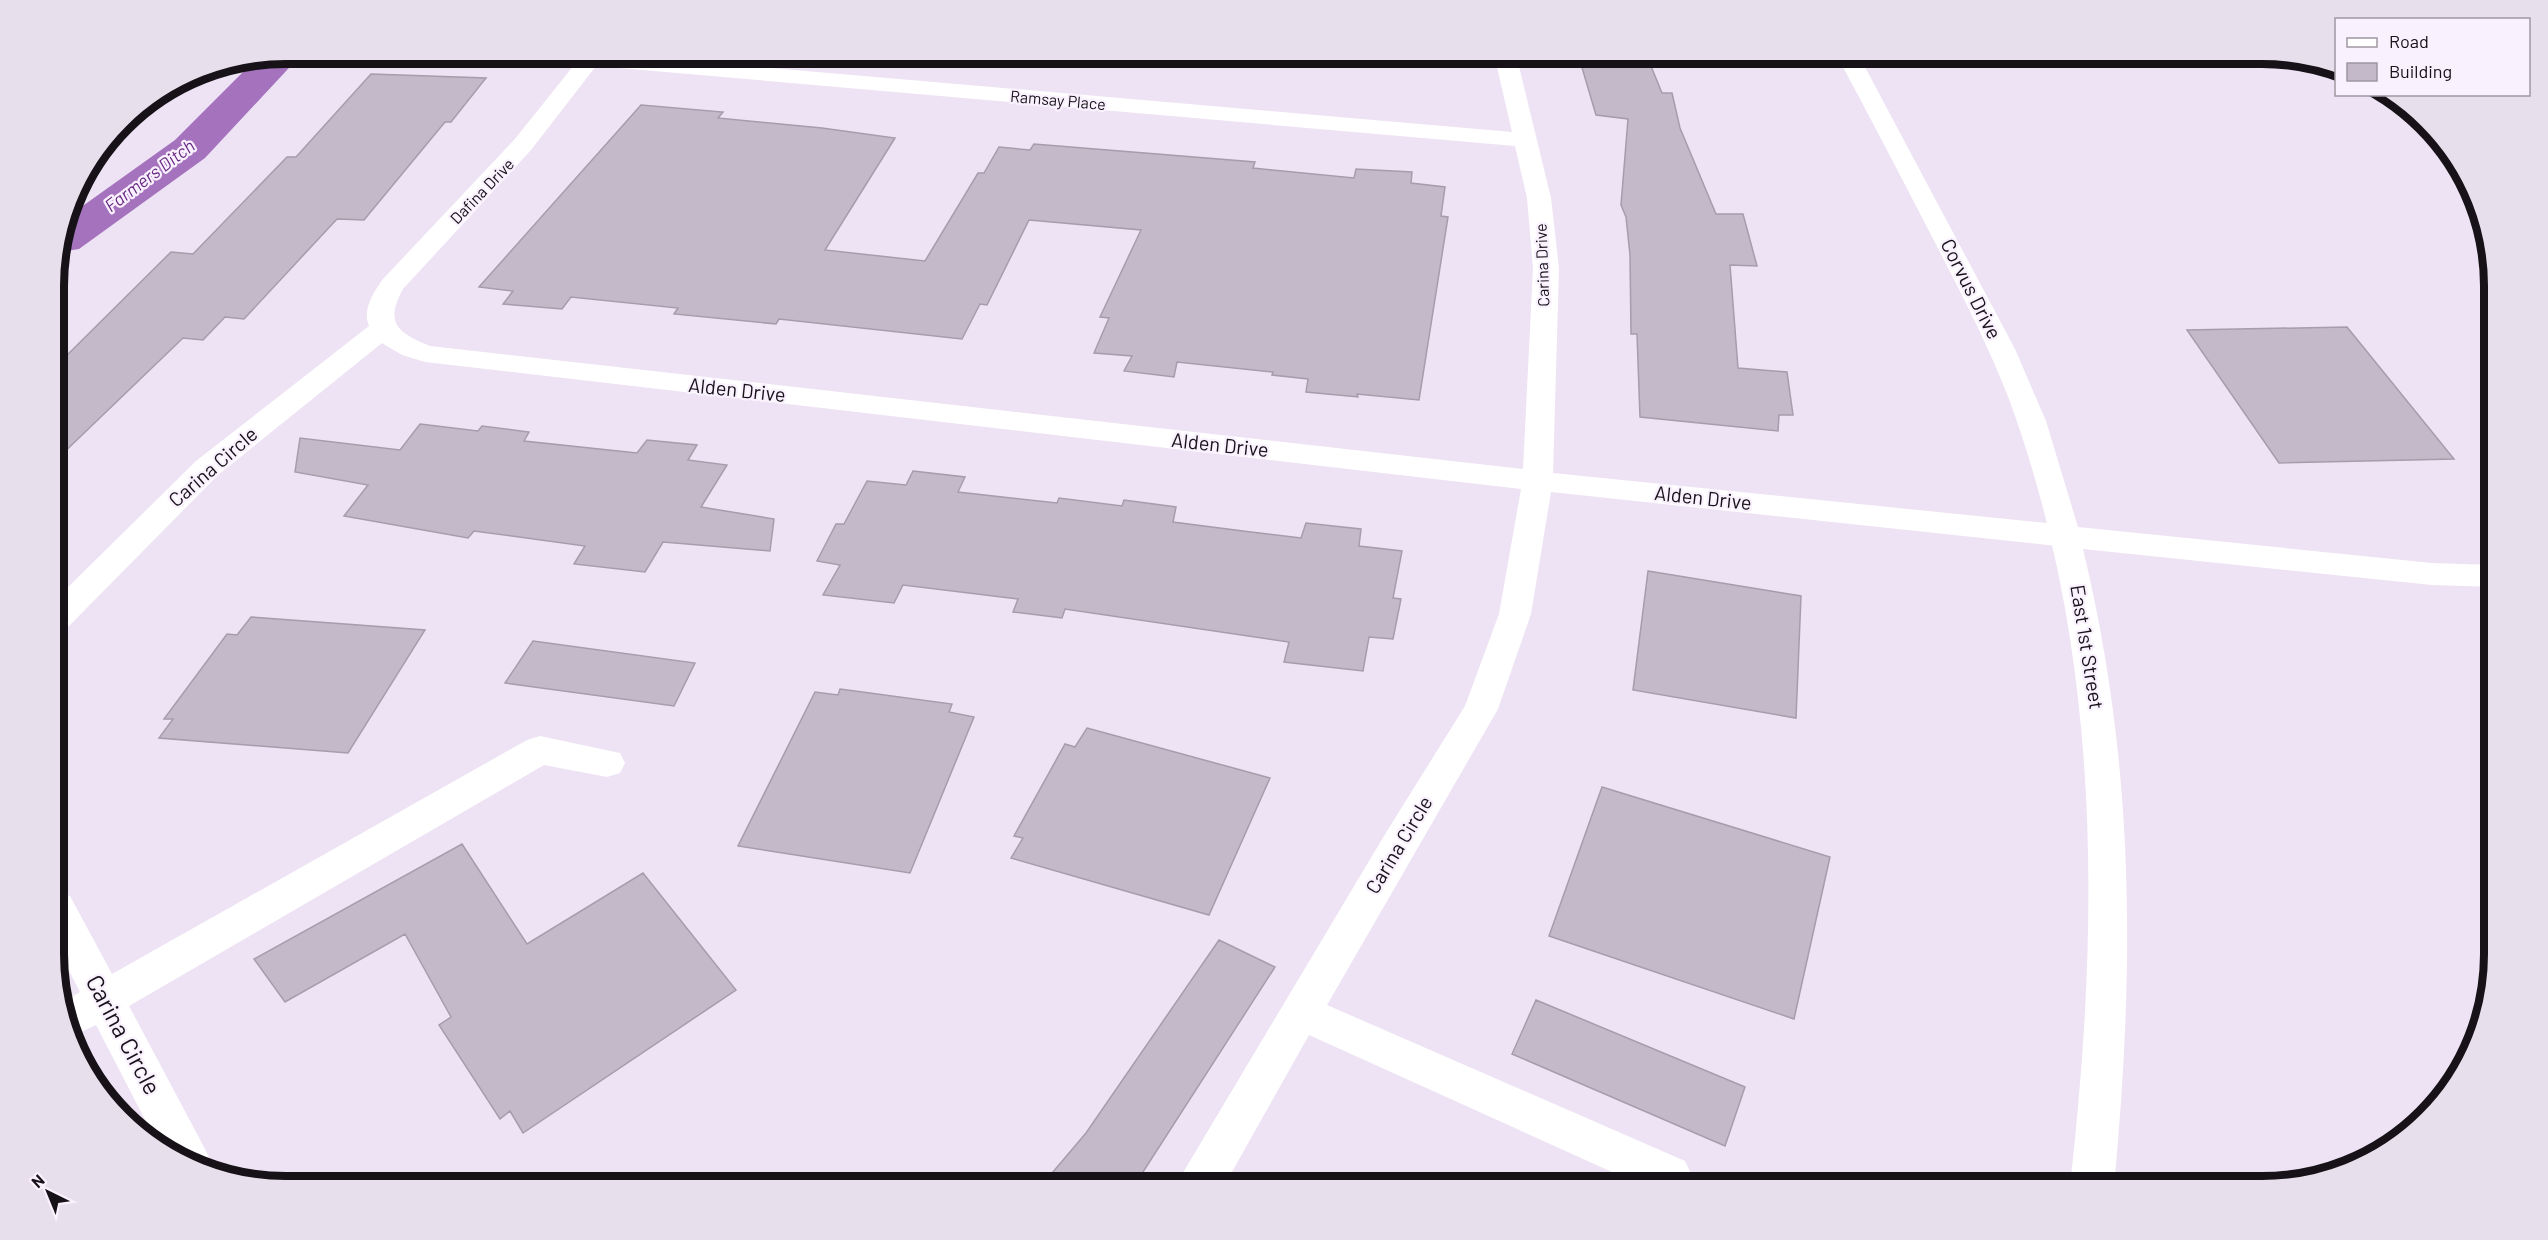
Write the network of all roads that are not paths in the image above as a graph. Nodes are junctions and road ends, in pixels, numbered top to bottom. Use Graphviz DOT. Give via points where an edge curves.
graph roads {
  1 [pos="587,64"];
  2 [pos="682,64"];
  3 [pos="1507,64"];
  4 [pos="1852,64"];
  5 [pos="1526,140"];
  6 [pos="383,329"];
  7 [pos="1538,481"];
  8 [pos="2066,536"];
  9 [pos="2484,576"];
  10 [pos="64,611"];
  11 [pos="607,763"];
  12 [pos="64,922"];
  13 [pos="104,999"];
  14 [pos="1300,1012"];
  15 [pos="74,1017"];
  16 [pos="183,1150"];
  17 [pos="1206,1176"];
  18 [pos="1670,1176"];
  19 [pos="2093,1176"];
  1 -- 6 [label="street, Dafina Drive" via="511,161 392,285 384,296 379,317"];
  2 -- 5 [label="street, Ramsay Place"];
  3 -- 5 [label="street, Carina Drive"];
  4 -- 8 [label="street, Corvus Drive" via="1989,318 2031,420"];
  5 -- 7 [label="street, Carina Drive" via="1539,198 1546,268"];
  6 -- 7 [label="street, Alden Drive" via="397,344 425,354"];
  6 -- 10 [label="street, Carina Circle" via="207,468"];
  7 -- 8 [label="street, Alden Drive"];
  7 -- 14 [label="street, Carina Circle" via="1515,614 1481,709"];
  8 -- 9 [label="street" via="2432,574"];
  8 -- 19 [label="street, East 1st Street" via="2081,599 2102,740 2111,903 2104,1092"];
  11 -- 13 [label="street" via="540,750"];
  12 -- 13 [label="street, Carina Circle"];
  13 -- 15 [label="street"];
  13 -- 16 [label="street, Carina Circle"];
  14 -- 17 [label="street, Carina Circle"];
  14 -- 18 [label="street"];
}
